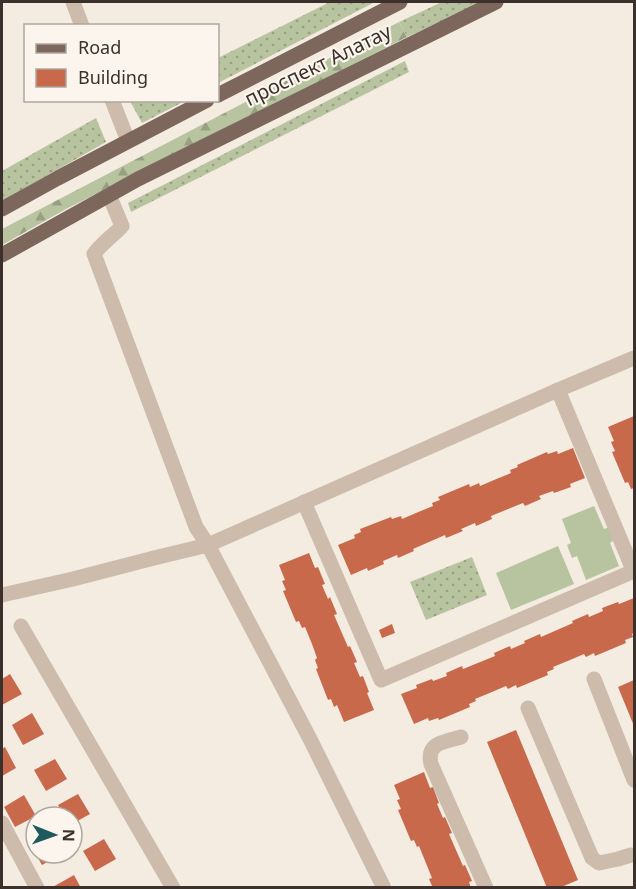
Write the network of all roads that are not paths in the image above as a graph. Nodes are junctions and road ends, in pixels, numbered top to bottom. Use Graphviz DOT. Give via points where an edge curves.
graph roads {
  1 [pos="73,2"];
  2 [pos="400,2"];
  3 [pos="496,2"];
  4 [pos="81,24"];
  5 [pos="219,94"];
  6 [pos="113,102"];
  7 [pos="203,102"];
  8 [pos="128,141"];
  9 [pos="109,195"];
  10 [pos="2,209"];
  11 [pos="2,255"];
  12 [pos="634,358"];
  13 [pos="558,390"];
  14 [pos="304,502"];
  15 [pos="208,545"];
  16 [pos="634,572"];
  17 [pos="2,595"];
  18 [pos="21,626"];
  19 [pos="594,679"];
  20 [pos="528,708"];
  21 [pos="461,737"];
  22 [pos="634,780"];
  23 [pos="2,823"];
  24 [pos="633,857"];
  25 [pos="37,888"];
  26 [pos="173,888"];
  27 [pos="384,888"];
  28 [pos="486,888"];
  1 -- 4 [label="street"];
  2 -- 5 [label="main road, проспект Алатау"];
  3 -- 9 [label="main road, проспект Алатау"];
  6 -- 8 [label="street"];
  7 -- 8 [label="main road"];
  8 -- 10 [label="main road"];
  9 -- 11 [label="main road, проспект Алатау"];
  9 -- 15 [label="street" via="122,226 94,254 196,527"];
  12 -- 13 [label="street"];
  13 -- 14 [label="street"];
  13 -- 16 [label="street"];
  14 -- 15 [label="street"];
  14 -- 16 [label="street" via="381,680"];
  15 -- 17 [label="street"];
  15 -- 27 [label="street"];
  18 -- 26 [label="street"];
  19 -- 22 [label="street"];
  20 -- 24 [label="street" via="592,858 599,863"];
  21 -- 28 [label="street" via="439,744 429,755"];
  23 -- 25 [label="street"];
}
